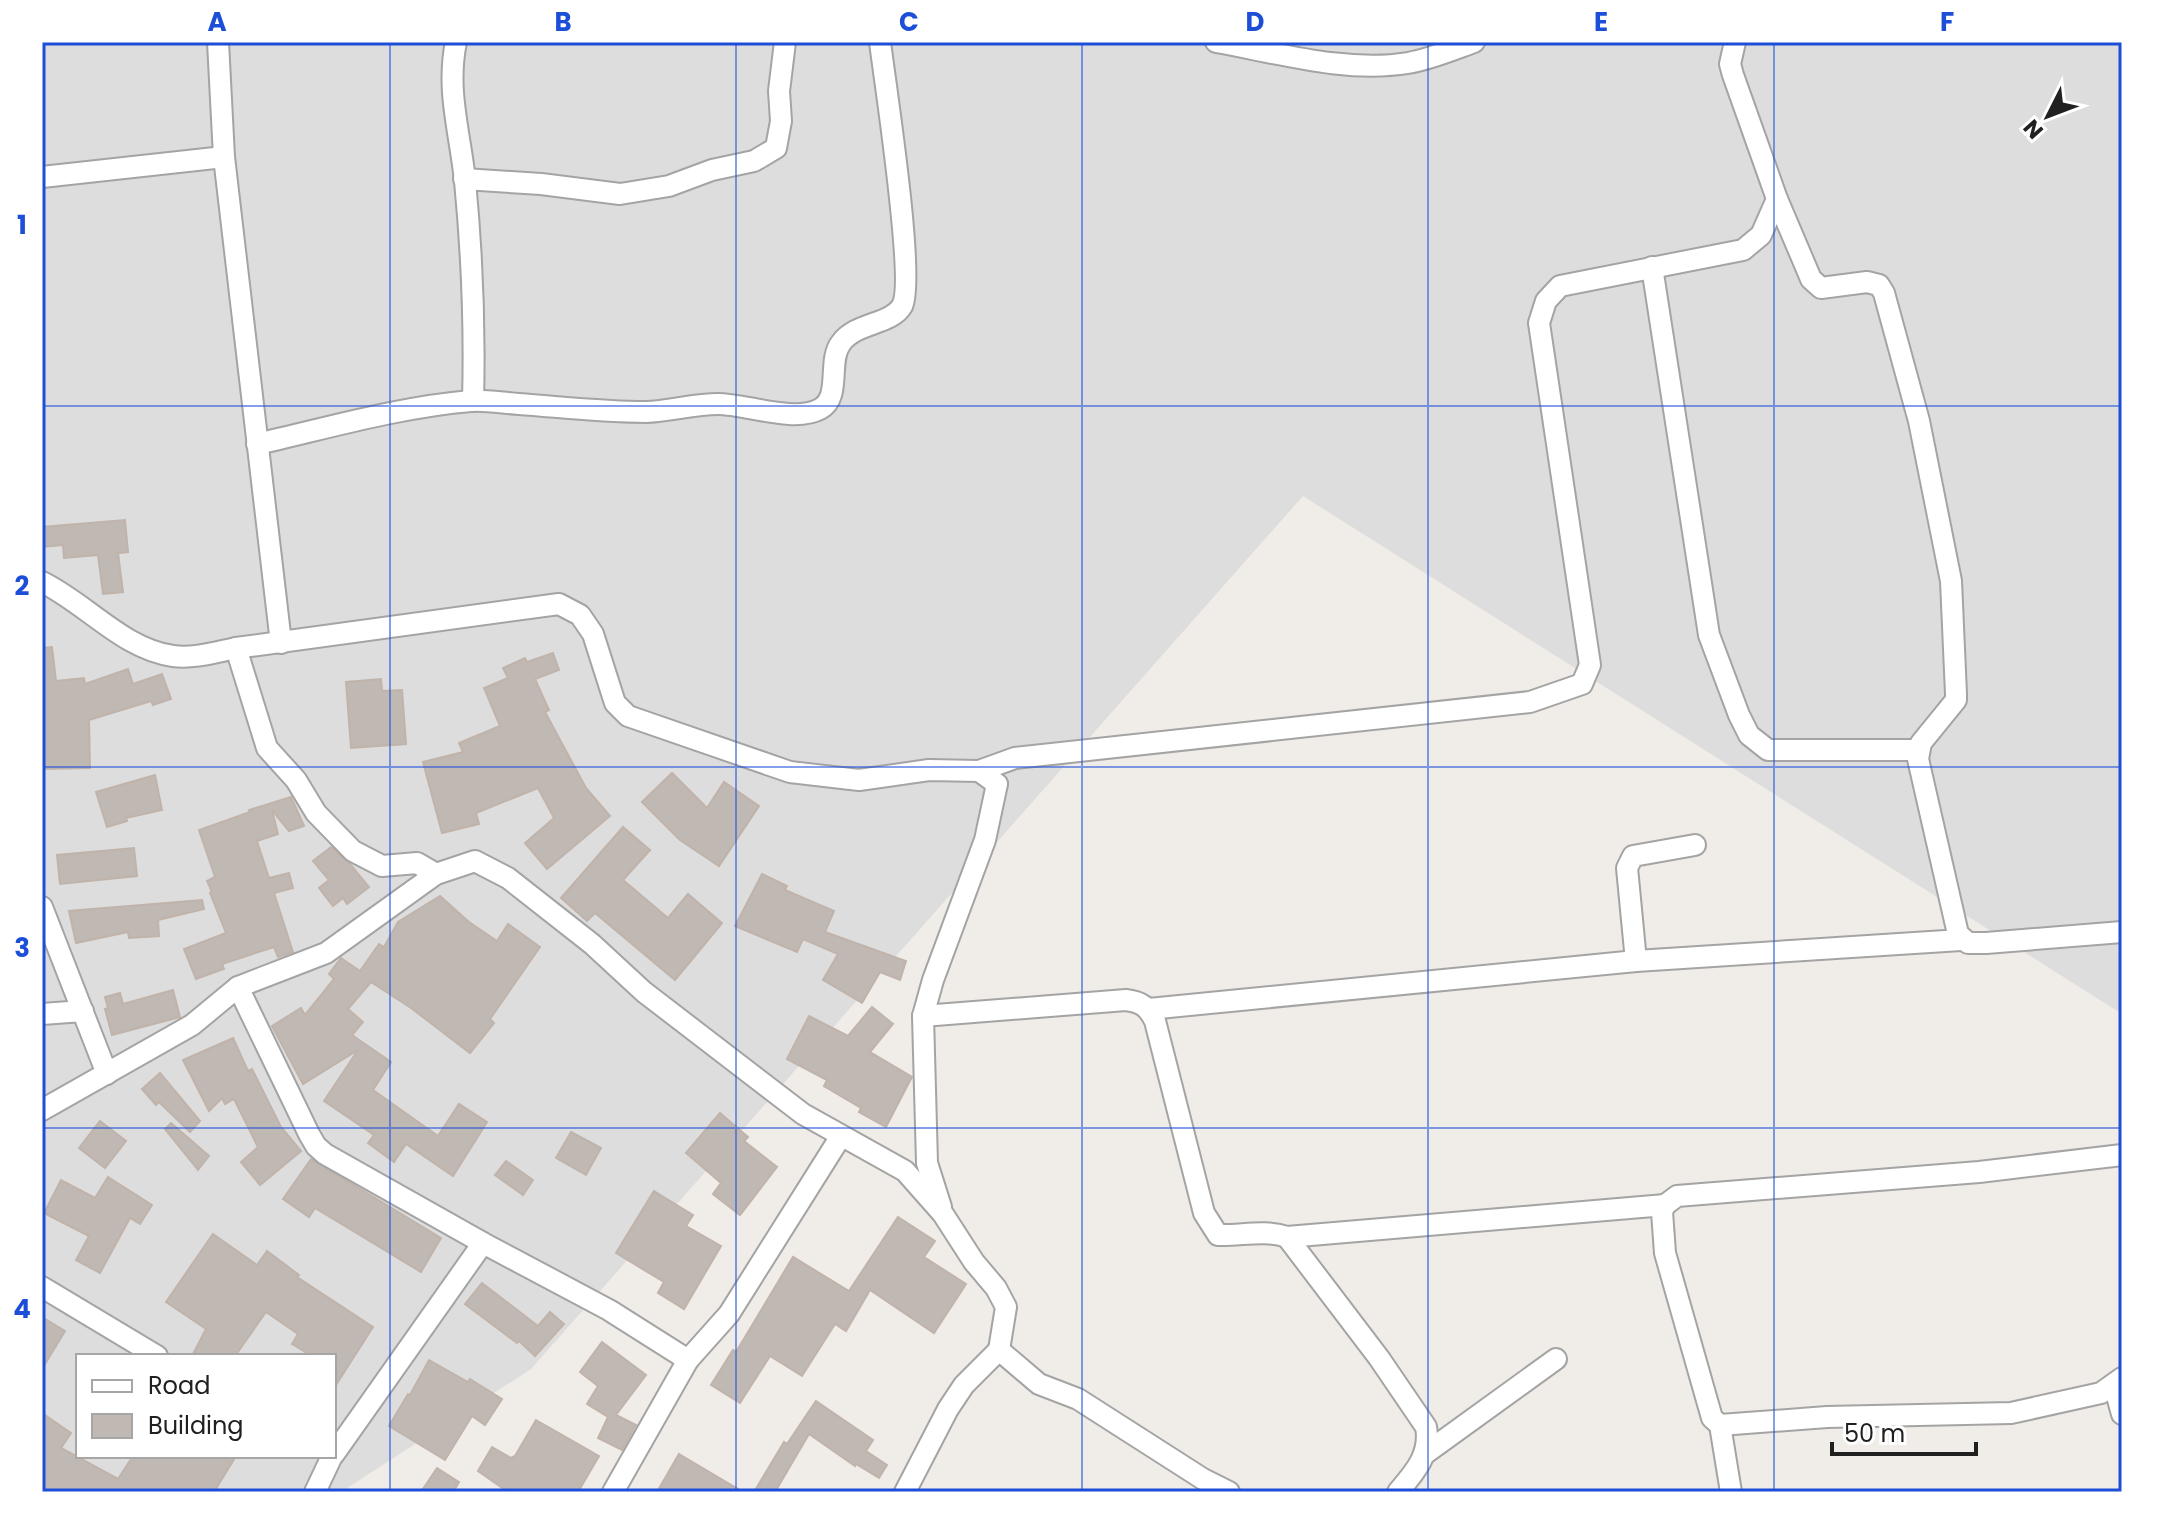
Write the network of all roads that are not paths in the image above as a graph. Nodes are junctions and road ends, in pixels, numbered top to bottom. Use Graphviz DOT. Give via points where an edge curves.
graph roads {
  1 [pos="218,42"];
  2 [pos="456,42"];
  3 [pos="785,42"];
  4 [pos="880,42"];
  5 [pos="1216,42"];
  6 [pos="1474,42"];
  7 [pos="1735,42"];
  8 [pos="224,157"];
  9 [pos="42,177"];
  10 [pos="464,179"];
  11 [pos="1777,199"];
  12 [pos="1652,267"];
  13 [pos="473,401"];
  14 [pos="257,444"];
  15 [pos="42,582"];
  16 [pos="281,643"];
  17 [pos="236,648"];
  18 [pos="1919,750"];
  19 [pos="979,771"];
  20 [pos="1695,845"];
  21 [pos="436,874"];
  22 [pos="42,907"];
  23 [pos="2122,932"];
  24 [pos="1961,940"];
  25 [pos="1636,961"];
  26 [pos="238,987"];
  27 [pos="1149,1009"];
  28 [pos="83,1011"];
  29 [pos="42,1014"];
  30 [pos="923,1016"];
  31 [pos="107,1074"];
  32 [pos="42,1110"];
  33 [pos="841,1136"];
  34 [pos="2122,1155"];
  35 [pos="1665,1205"];
  36 [pos="943,1214"];
  37 [pos="1287,1237"];
  38 [pos="483,1243"];
  39 [pos="42,1287"];
  40 [pos="999,1350"];
  41 [pos="154,1354"];
  42 [pos="1556,1359"];
  43 [pos="688,1360"];
  44 [pos="2118,1381"];
  45 [pos="2122,1414"];
  46 [pos="1720,1425"];
  47 [pos="336,1450"];
  48 [pos="1426,1453"];
  49 [pos="331,1458"];
  50 [pos="315,1492"];
  51 [pos="613,1492"];
  52 [pos="905,1492"];
  53 [pos="1229,1492"];
  54 [pos="1398,1492"];
  55 [pos="1731,1492"];
  1 -- 8 [label="street"];
  2 -- 10 [label="street" via="451,96"];
  3 -- 10 [label="street" via="776,148 754,161 620,194"];
  4 -- 13 [label="street" via="905,289 902,306 894,314 849,332 834,352 827,402 800,414 719,404 647,412"];
  5 -- 6 [label="street" via="1375,65 1418,60"];
  7 -- 11 [label="street" via="1730,64"];
  8 -- 9 [label="street"];
  8 -- 14 [label="street"];
  10 -- 13 [label="street" via="475,324"];
  11 -- 12 [label="street" via="1761,235 1743,250"];
  11 -- 18 [label="street" via="1816,285 1879,285 1919,421 1951,581 1956,694"];
  12 -- 18 [label="street" via="1709,635 1749,735 1768,750"];
  12 -- 19 [label="street" via="1560,286 1546,301 1539,323 1590,665 1582,684 1530,702 1015,758"];
  13 -- 14 [label="street" via="391,413"];
  14 -- 16 [label="street"];
  15 -- 17 [label="street" via="153,651 195,656"];
  16 -- 17 [label="street"];
  16 -- 19 [label="street" via="559,604 580,615 593,634 615,703 628,716 790,772 859,780 929,770"];
  17 -- 21 [label="street" via="267,748 316,813 353,851 382,866 417,863"];
  18 -- 24 [label="street"];
  19 -- 30 [label="street" via="997,784 985,840"];
  20 -- 25 [label="street" via="1633,856 1627,868"];
  21 -- 26 [label="street" via="326,953"];
  21 -- 33 [label="street" via="475,861 508,878 680,1020 803,1114"];
  22 -- 28 [label="street"];
  23 -- 24 [label="street" via="1986,943"];
  24 -- 25 [label="street"];
  25 -- 27 [label="street"];
  26 -- 31 [label="street" via="192,1025"];
  26 -- 38 [label="street" via="316,1146"];
  27 -- 30 [label="street" via="1139,1002 1113,1001"];
  27 -- 37 [label="street" via="1212,1229 1218,1235 1274,1232"];
  28 -- 29 [label="street"];
  28 -- 31 [label="street"];
  30 -- 36 [label="street" via="927,1163"];
  31 -- 32 [label="street"];
  33 -- 36 [label="street" via="905,1171"];
  33 -- 43 [label="street" via="729,1314"];
  34 -- 35 [label="street" via="1677,1196"];
  35 -- 37 [label="street"];
  35 -- 46 [label="street" via="1665,1253 1712,1418"];
  36 -- 40 [label="street" via="1006,1307"];
  37 -- 48 [label="street" via="1417,1411 1426,1427"];
  38 -- 43 [label="street" via="609,1310"];
  38 -- 47 [label="street"];
  39 -- 41 [label="street"];
  40 -- 52 [label="street" via="948,1409"];
  40 -- 53 [label="street" via="1039,1384 1078,1399"];
  42 -- 48 [label="street"];
  43 -- 51 [label="street"];
  44 -- 45 [label="street"];
  44 -- 46 [label="street" via="2101,1393 2011,1413"];
  46 -- 55 [label="street"];
  48 -- 54 [label="street"];
  49 -- 50 [label="street"];
}
